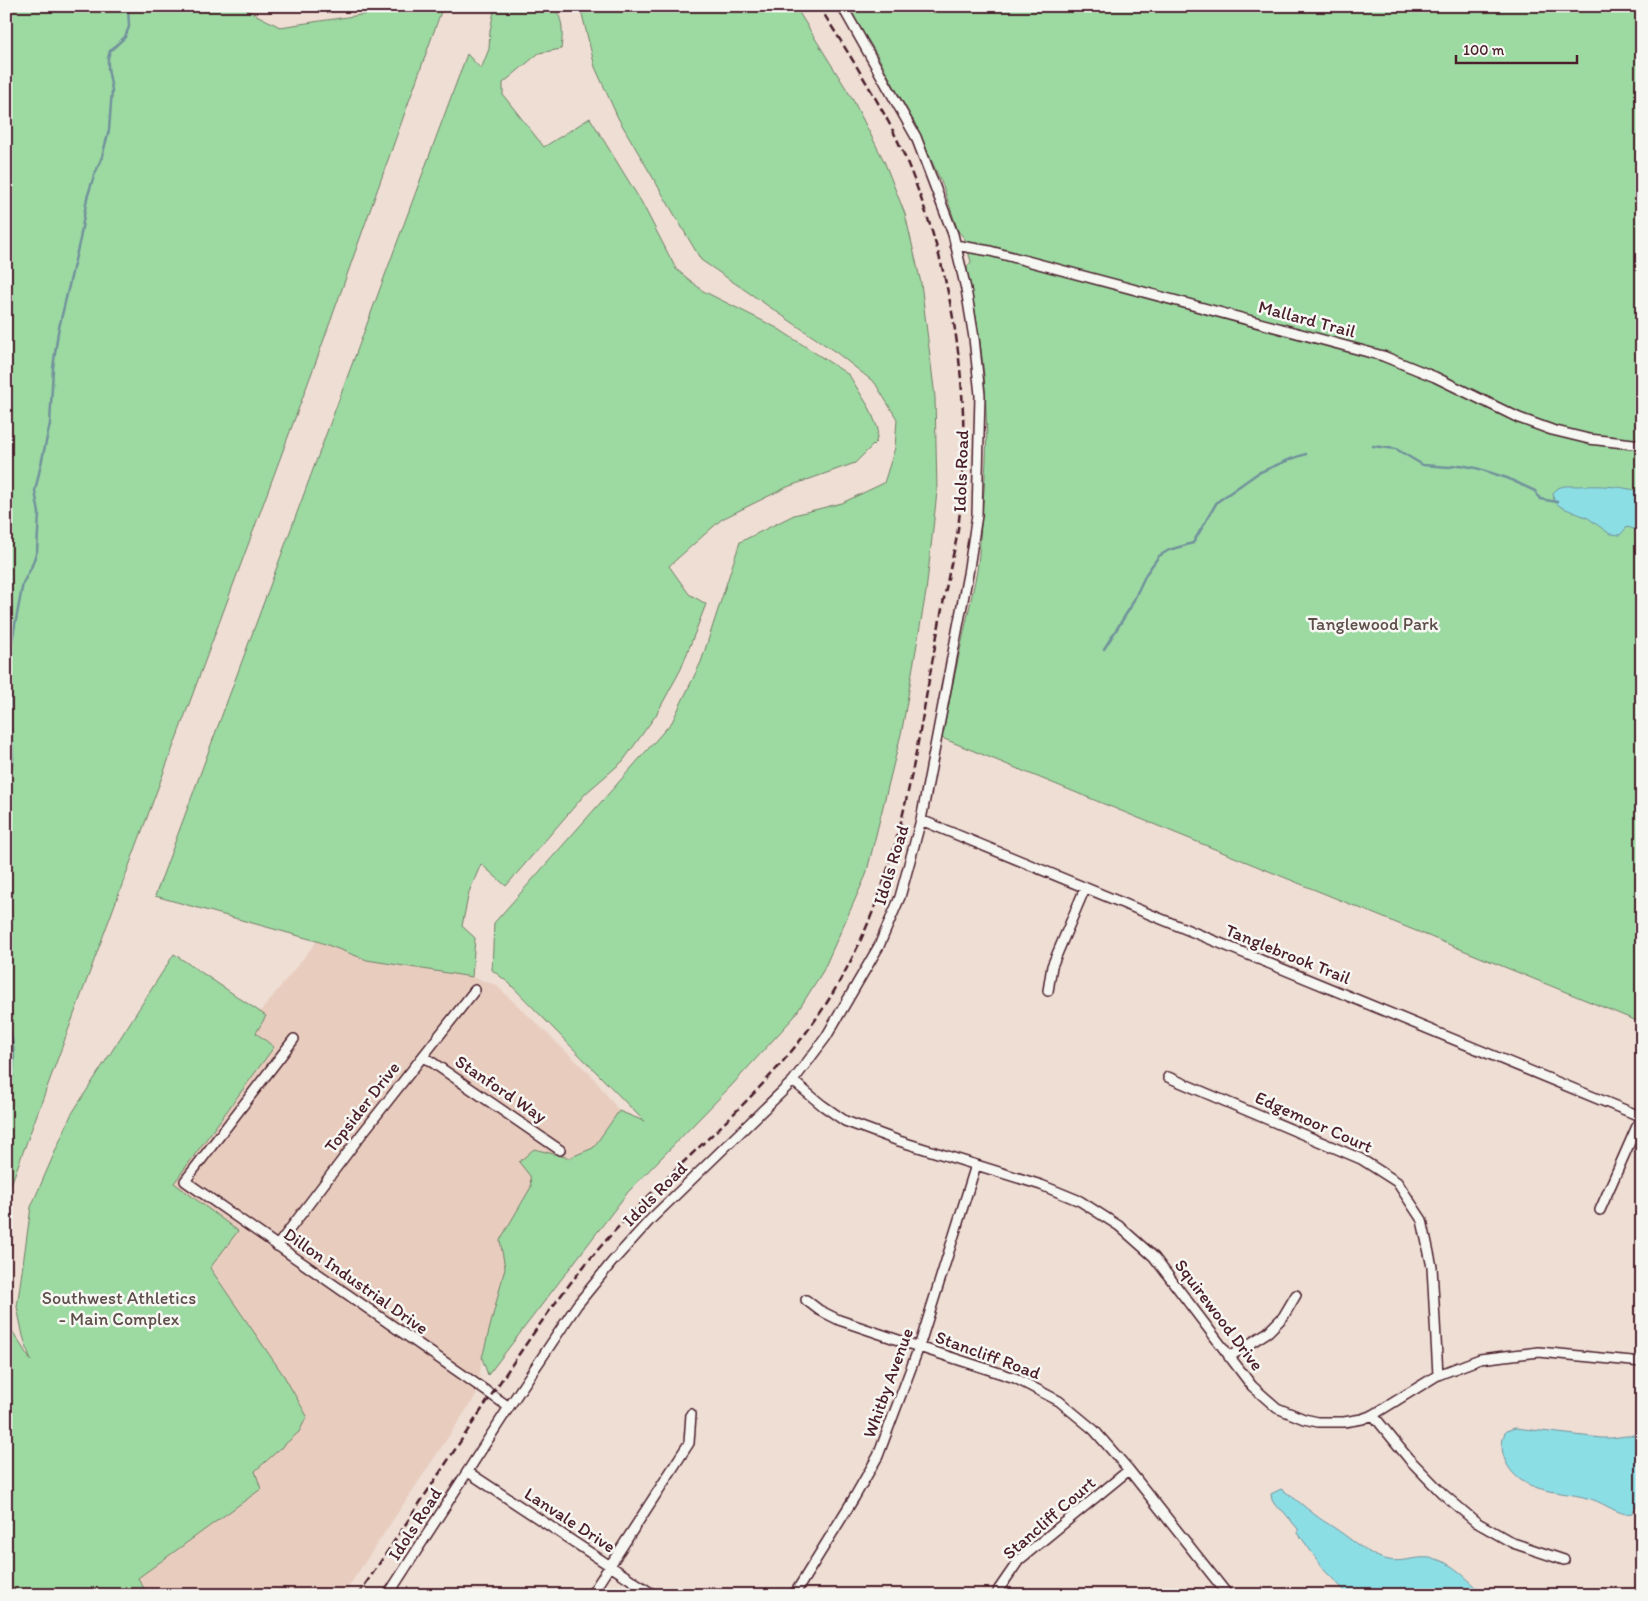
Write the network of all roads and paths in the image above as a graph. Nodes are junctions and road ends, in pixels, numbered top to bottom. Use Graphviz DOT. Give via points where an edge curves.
graph roads {
  1 [pos="842,6"];
  2 [pos="956,245"];
  3 [pos="1642,445"];
  4 [pos="921,820"];
  5 [pos="1085,888"];
  6 [pos="475,990"];
  7 [pos="1048,991"];
  8 [pos="294,1039"];
  9 [pos="424,1056"];
  10 [pos="1168,1077"];
  11 [pos="793,1081"];
  12 [pos="1642,1117"];
  13 [pos="560,1150"];
  14 [pos="976,1165"];
  15 [pos="1600,1210"];
  16 [pos="277,1246"];
  17 [pos="1296,1295"];
  18 [pos="806,1300"];
  19 [pos="919,1347"];
  20 [pos="1229,1357"];
  21 [pos="1642,1362"];
  22 [pos="1438,1375"];
  23 [pos="509,1407"];
  24 [pos="691,1414"];
  25 [pos="1373,1415"];
  26 [pos="1129,1470"];
  27 [pos="468,1472"];
  28 [pos="1564,1560"];
  29 [pos="610,1565"];
  30 [pos="388,1595"];
  31 [pos="591,1595"];
  32 [pos="654,1595"];
  33 [pos="794,1595"];
  34 [pos="997,1595"];
  35 [pos="1228,1595"];
  1 -- 2 [label="street, Idols Road" via="916,137"];
  2 -- 3 [label="street, Mallard Trail" via="990,251 1383,356 1435,377 1518,418 1552,430 1589,439"];
  2 -- 4 [label="street, Idols Road" via="966,288 980,395 976,515 968,574"];
  4 -- 5 [label="street, Tanglebrook Trail"];
  4 -- 11 [label="street, Idols Road" via="900,897 880,946 826,1037"];
  5 -- 7 [label="street" via="1052,966"];
  5 -- 12 [label="street, Tanglebrook Trail"];
  6 -- 9 [label="street, Topsider Drive"];
  8 -- 16 [label="street, Dillon Industrial Drive" via="185,1181"];
  9 -- 13 [label="street, Stanford Way"];
  9 -- 16 [label="street, Topsider Drive"];
  10 -- 22 [label="street, Edgemoor Court" via="1362,1158 1397,1182 1422,1220 1432,1266"];
  11 -- 14 [label="street, Squirewood Drive" via="845,1121"];
  11 -- 23 [label="street, Idols Road" via="650,1220 612,1262 577,1305"];
  12 -- 15 [label="street"];
  14 -- 19 [label="street, Whitby Avenue"];
  14 -- 20 [label="street, Squirewood Drive" via="1080,1201 1119,1226 1154,1257"];
  16 -- 23 [label="street, Dillon Industrial Drive"];
  17 -- 20 [label="street" via="1283,1317 1268,1332"];
  18 -- 19 [label="street, Stancliff Road" via="840,1320"];
  19 -- 26 [label="street, Stancliff Road" via="1015,1378 1059,1401 1094,1430"];
  19 -- 33 [label="street, Whitby Avenue" via="878,1456"];
  20 -- 25 [label="street, Squirewood Drive" via="1265,1399 1286,1413 1329,1423"];
  21 -- 22 [label="street, Squirewood Drive" via="1539,1352 1480,1359"];
  22 -- 25 [label="street, Squirewood Drive"];
  23 -- 27 [label="street, Idols Road"];
  24 -- 29 [label="street" via="689,1443"];
  25 -- 28 [label="street" via="1409,1459 1476,1522 1513,1542"];
  26 -- 34 [label="street, Stancliff Court" via="1019,1560"];
  26 -- 35 [label="street, Stancliff Road"];
  27 -- 29 [label="street, Lanvale Drive"];
  27 -- 30 [label="street, Idols Road"];
  29 -- 31 [label="street"];
  29 -- 32 [label="street, Lanvale Drive"];
}
